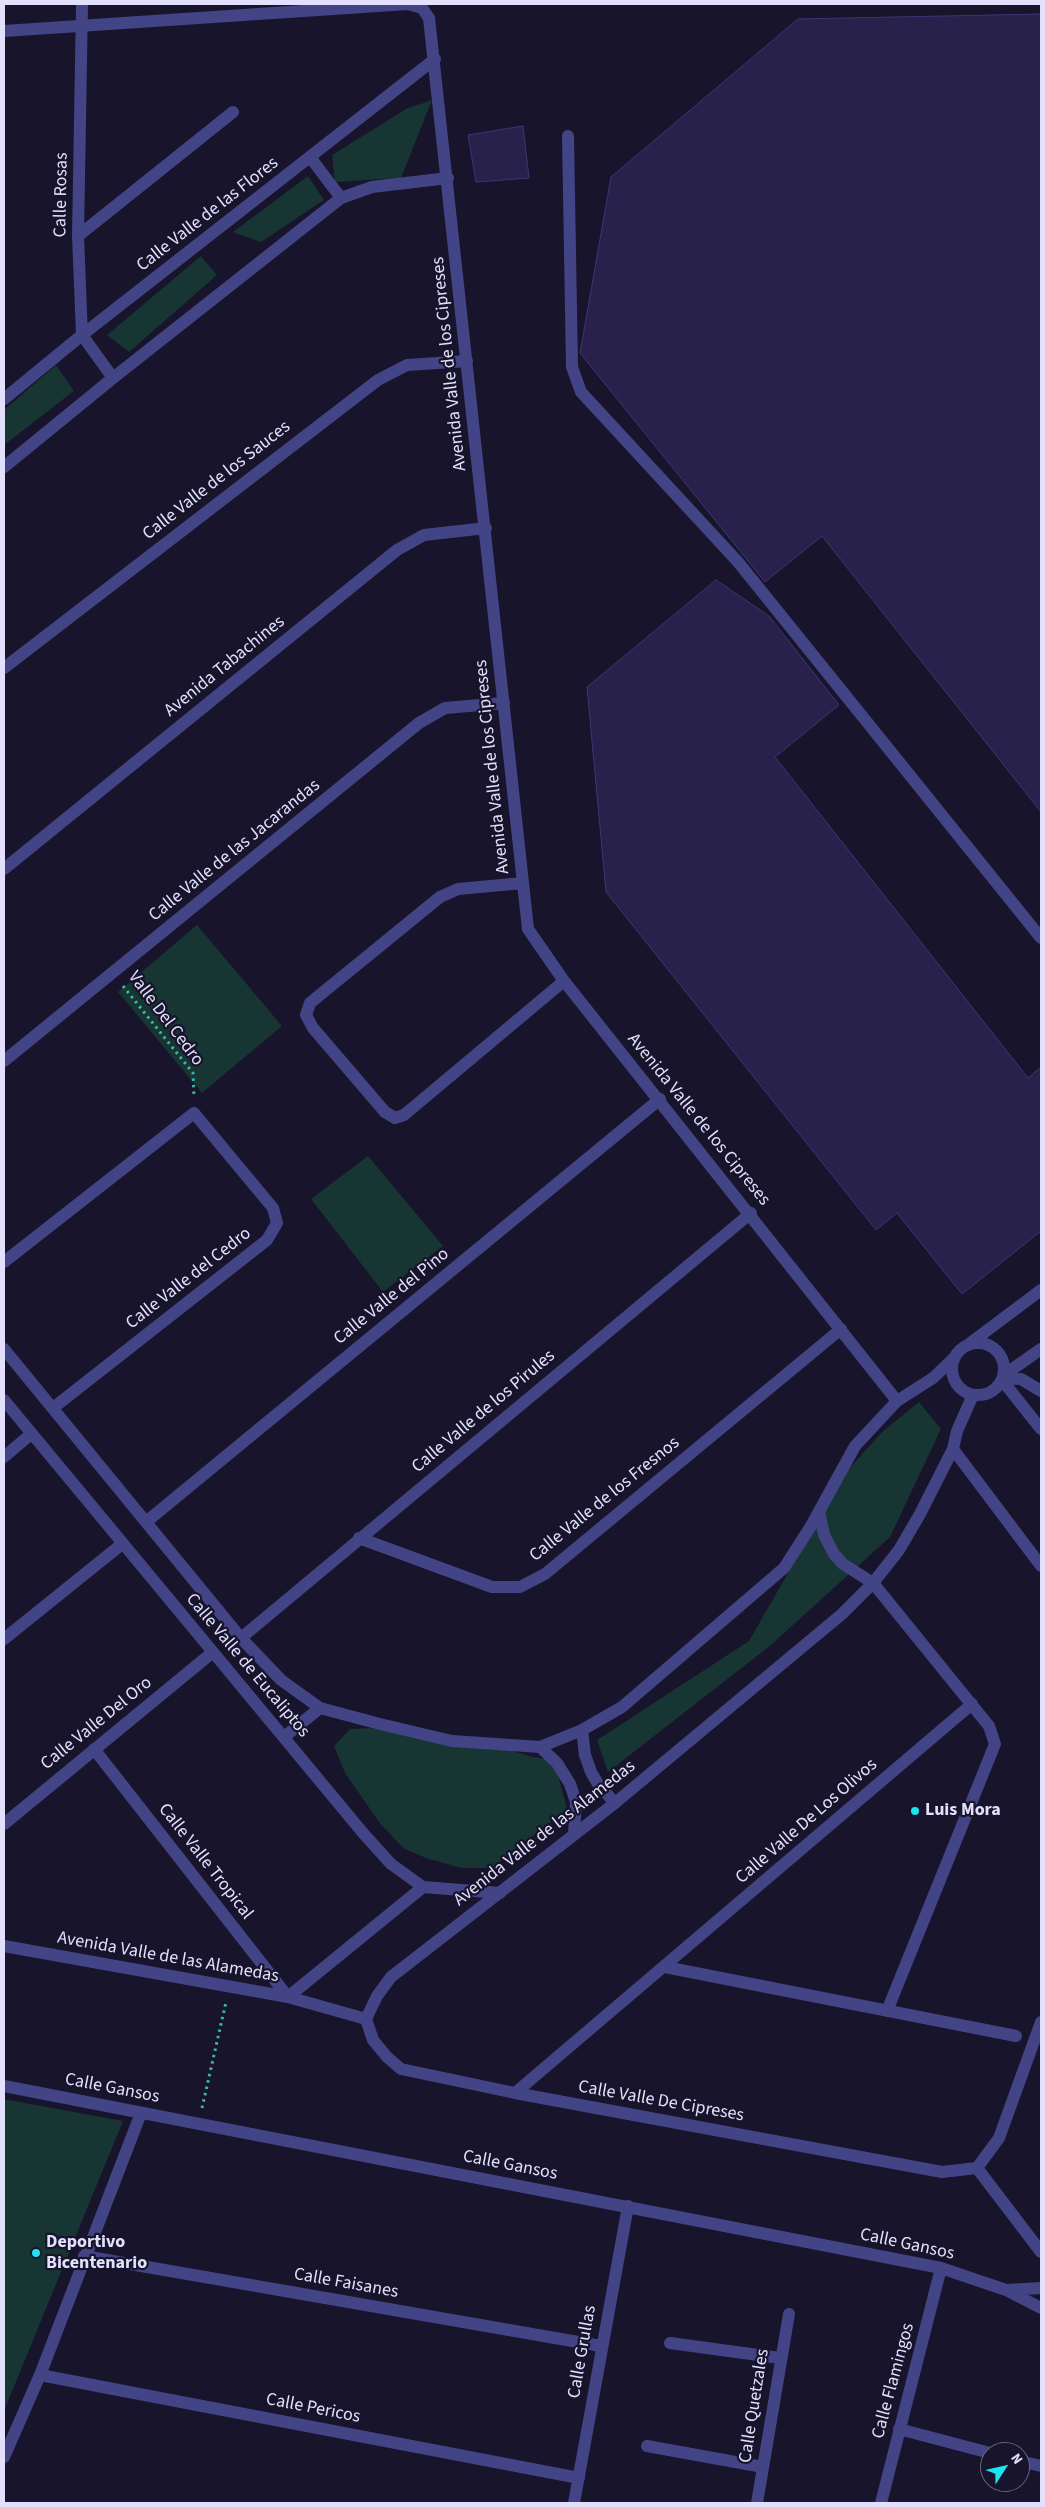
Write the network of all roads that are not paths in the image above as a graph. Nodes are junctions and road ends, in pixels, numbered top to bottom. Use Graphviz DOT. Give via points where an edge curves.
graph roads {
  1 [pos="82,4"];
  2 [pos="82,25"];
  3 [pos="4,31"];
  4 [pos="436,59"];
  5 [pos="233,112"];
  6 [pos="568,136"];
  7 [pos="310,157"];
  8 [pos="448,178"];
  9 [pos="341,198"];
  10 [pos="78,236"];
  11 [pos="82,335"];
  12 [pos="467,361"];
  13 [pos="113,378"];
  14 [pos="4,400"];
  15 [pos="4,467"];
  16 [pos="486,528"];
  17 [pos="4,668"];
  18 [pos="504,703"];
  19 [pos="4,869"];
  20 [pos="524,883"];
  21 [pos="1041,938"];
  22 [pos="564,980"];
  23 [pos="4,1061"];
  24 [pos="660,1100"];
  25 [pos="751,1213"];
  26 [pos="4,1262"];
  27 [pos="1041,1290"];
  28 [pos="841,1329"];
  29 [pos="969,1344"];
  30 [pos="4,1349"];
  31 [pos="1041,1349"];
  32 [pos="954,1358"];
  33 [pos="1003,1378"];
  34 [pos="1041,1391"];
  35 [pos="973,1395"];
  36 [pos="4,1400"];
  37 [pos="897,1401"];
  38 [pos="53,1408"];
  39 [pos="1041,1429"];
  40 [pos="31,1434"];
  41 [pos="953,1449"];
  42 [pos="4,1457"];
  43 [pos="819,1511"];
  44 [pos="146,1522"];
  45 [pos="359,1538"];
  46 [pos="122,1544"];
  47 [pos="1041,1566"];
  48 [pos="873,1583"];
  49 [pos="241,1638"];
  50 [pos="4,1639"];
  51 [pos="213,1652"];
  52 [pos="972,1704"];
  53 [pos="320,1708"];
  54 [pos="582,1730"];
  55 [pos="284,1737"];
  56 [pos="540,1747"];
  57 [pos="94,1749"];
  58 [pos="615,1803"];
  59 [pos="4,1824"];
  60 [pos="574,1834"];
  61 [pos="423,1887"];
  62 [pos="500,1893"];
  63 [pos="4,1946"];
  64 [pos="665,1966"];
  65 [pos="288,1997"];
  66 [pos="887,2011"];
  67 [pos="366,2020"];
  68 [pos="1041,2022"];
  69 [pos="1016,2036"];
  70 [pos="4,2086"];
  71 [pos="515,2093"];
  72 [pos="141,2113"];
  73 [pos="976,2168"];
  74 [pos="628,2206"];
  75 [pos="1041,2252"];
  76 [pos="84,2256"];
  77 [pos="941,2268"];
  78 [pos="1041,2288"];
  79 [pos="1006,2290"];
  80 [pos="1040,2303"];
  81 [pos="789,2314"];
  82 [pos="670,2342"];
  83 [pos="601,2346"];
  84 [pos="780,2358"];
  85 [pos="40,2375"];
  86 [pos="899,2429"];
  87 [pos="647,2446"];
  88 [pos="980,2450"];
  89 [pos="4,2457"];
  90 [pos="763,2467"];
  91 [pos="579,2478"];
  92 [pos="574,2503"];
  93 [pos="757,2503"];
  94 [pos="881,2503"];
  1 -- 2 [label="street, Calle Rosas"];
  2 -- 3 [label="street"];
  2 -- 4 [label="street, Avenida Valle de los Cipreses" via="408,4 422,8 429,18"];
  2 -- 10 [label="street, Calle Rosas"];
  4 -- 7 [label="street, Calle Valle de las Flores"];
  4 -- 8 [label="street, Avenida Valle de los Cipreses"];
  5 -- 10 [label="street"];
  6 -- 21 [label="street" via="572,367 580,392 738,562"];
  7 -- 9 [label="street"];
  7 -- 11 [label="street, Calle Valle de las Flores"];
  8 -- 9 [label="street" via="372,187"];
  8 -- 12 [label="street, Avenida Valle de los Cipreses"];
  9 -- 13 [label="street"];
  10 -- 11 [label="street, Calle Rosas"];
  11 -- 13 [label="street"];
  11 -- 14 [label="street, Calle Valle de las Flores"];
  12 -- 16 [label="street, Avenida Valle de los Cipreses"];
  12 -- 17 [label="street, Calle Valle de los Sauces" via="407,365 378,380"];
  13 -- 15 [label="street"];
  16 -- 18 [label="street, Avenida Valle de los Cipreses"];
  16 -- 19 [label="street, Avenida Tabachines" via="424,535 397,550"];
  18 -- 20 [label="street, Avenida Valle de los Cipreses"];
  18 -- 23 [label="street, Calle Valle de las Jacarandas" via="445,708 419,723"];
  20 -- 22 [label="street, Avenida Valle de los Cipreses" via="528,929"];
  20 -- 22 [label="street" via="458,889 440,897 310,1004 306,1015 313,1028 385,1112 395,1118 404,1115"];
  22 -- 24 [label="street, Avenida Valle de los Cipreses"];
  24 -- 25 [label="street, Avenida Valle de los Cipreses"];
  24 -- 44 [label="street, Calle Valle del Pino"];
  25 -- 28 [label="street, Avenida Valle de los Cipreses"];
  25 -- 45 [label="street, Calle Valle de los Pirules"];
  26 -- 38 [label="street, Calle Valle del Cedro" via="194,1113 273,1208 277,1223 267,1240"];
  27 -- 29 [label="street"];
  28 -- 37 [label="street, Avenida Valle de los Cipreses"];
  28 -- 45 [label="street, Calle Valle de los Fresnos" via="545,1574 520,1587 492,1586"];
  29 -- 32 [label="street"];
  29 -- 33 [label="street" via="985,1344 999,1352 1005,1367"];
  30 -- 38 [label="street, Calle Valle de Eucaliptos"];
  31 -- 33 [label="street"];
  32 -- 35 [label="street" via="955,1381"];
  32 -- 37 [label="street" via="933,1378"];
  33 -- 34 [label="street" via="1021,1379"];
  33 -- 35 [label="street" via="990,1392"];
  33 -- 39 [label="street"];
  35 -- 41 [label="street, Avenida Valle de las Alamedas" via="957,1431"];
  36 -- 40 [label="street, Calle Valle de Eucaliptos"];
  37 -- 43 [label="street" via="855,1446"];
  38 -- 44 [label="street, Calle Valle de Eucaliptos"];
  40 -- 42 [label="street"];
  40 -- 46 [label="street, Calle Valle de Eucaliptos"];
  41 -- 47 [label="street"];
  41 -- 48 [label="street, Avenida Valle de las Alamedas" via="899,1550"];
  43 -- 48 [label="street" via="824,1535 834,1554 843,1564"];
  43 -- 54 [label="street" via="784,1568 622,1707"];
  44 -- 49 [label="street, Calle Valle de Eucaliptos"];
  45 -- 49 [label="street, Calle Valle de los Pirules"];
  46 -- 50 [label="street"];
  46 -- 51 [label="street, Calle Valle de Eucaliptos"];
  48 -- 52 [label="street"];
  48 -- 58 [label="street, Avenida Valle de las Alamedas" via="842,1614"];
  49 -- 53 [label="street, Calle Valle de Eucaliptos" via="281,1680"];
  51 -- 55 [label="street, Calle Valle de Eucaliptos"];
  51 -- 57 [label="street, Calle Valle Del Oro"];
  52 -- 64 [label="street, Calle Valle De Los Olivos"];
  52 -- 66 [label="street" via="988,1726 995,1744"];
  53 -- 55 [label="street"];
  53 -- 56 [label="street, Calle Valle de Eucaliptos" via="452,1741"];
  54 -- 56 [label="street"];
  54 -- 58 [label="street" via="585,1756 591,1772"];
  55 -- 61 [label="street, Calle Valle de Eucaliptos" via="391,1864"];
  56 -- 60 [label="street" via="557,1763 570,1784 576,1802"];
  57 -- 59 [label="street, Calle Valle Del Oro"];
  57 -- 65 [label="street, Calle Valle Tropical"];
  58 -- 60 [label="street, Avenida Valle de las Alamedas"];
  60 -- 62 [label="street, Avenida Valle de las Alamedas"];
  61 -- 62 [label="street"];
  61 -- 65 [label="street"];
  62 -- 67 [label="street, Avenida Valle de las Alamedas" via="391,1977 377,1996"];
  63 -- 65 [label="street, Avenida Valle de las Alamedas"];
  64 -- 66 [label="street"];
  64 -- 71 [label="street, Calle Valle De Los Olivos"];
  65 -- 67 [label="street, Avenida Valle de las Alamedas"];
  66 -- 69 [label="street"];
  67 -- 71 [label="street, Calle Valle De Cipreses" via="373,2040 401,2069"];
  68 -- 73 [label="street" via="999,2138"];
  70 -- 72 [label="street, Calle Gansos"];
  71 -- 73 [label="street, Calle Valle De Cipreses" via="942,2172"];
  72 -- 74 [label="street, Calle Gansos"];
  72 -- 76 [label="street"];
  73 -- 75 [label="street"];
  74 -- 77 [label="street, Calle Gansos"];
  74 -- 83 [label="street, Calle Grullas"];
  76 -- 83 [label="street, Calle Faisanes"];
  76 -- 85 [label="street"];
  77 -- 79 [label="street, Calle Gansos"];
  77 -- 86 [label="street, Calle Flamingos"];
  78 -- 79 [label="street"];
  79 -- 80 [label="street"];
  81 -- 84 [label="street, Calle Quetzales"];
  82 -- 84 [label="street"];
  83 -- 91 [label="street, Calle Grullas"];
  84 -- 90 [label="street, Calle Quetzales"];
  85 -- 89 [label="street"];
  85 -- 91 [label="street, Calle Pericos"];
  86 -- 88 [label="street"];
  86 -- 94 [label="street, Calle Flamingos"];
  87 -- 90 [label="street"];
  90 -- 93 [label="street, Calle Quetzales"];
  91 -- 92 [label="street, Calle Grullas"];
}
